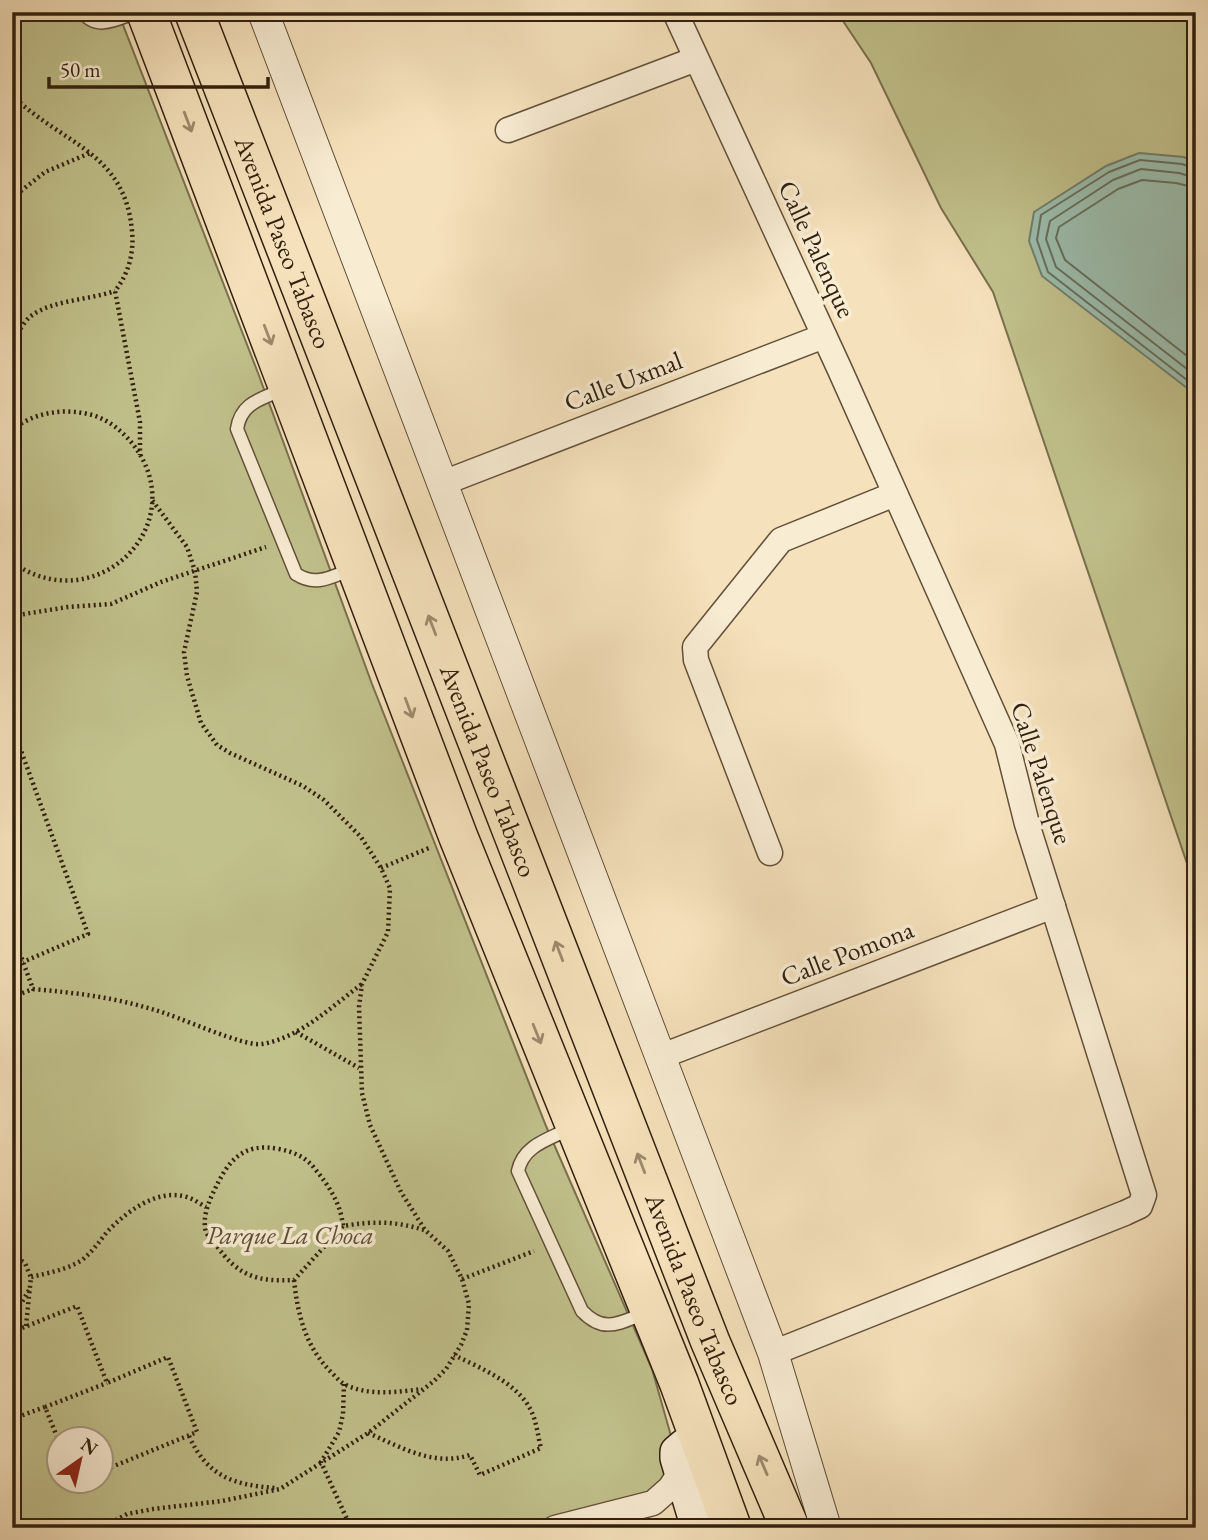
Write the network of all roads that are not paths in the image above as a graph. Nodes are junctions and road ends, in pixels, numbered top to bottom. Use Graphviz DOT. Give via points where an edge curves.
graph roads {
  1 [pos="83,12"];
  2 [pos="137,12"];
  3 [pos="146,12"];
  4 [pos="194,12"];
  5 [pos="263,12"];
  6 [pos="675,12"];
  7 [pos="696,59"];
  8 [pos="508,131"];
  9 [pos="824,335"];
  10 [pos="288,387"];
  11 [pos="443,483"];
  12 [pos="895,494"];
  13 [pos="356,568"];
  14 [pos="770,853"];
  15 [pos="1053,906"];
  16 [pos="662,1056"];
  17 [pos="575,1126"];
  18 [pos="650,1312"];
  19 [pos="773,1353"];
  20 [pos="748,1429"];
  21 [pos="690,1456"];
  22 [pos="555,1528"];
  23 [pos="698,1528"];
  24 [pos="732,1528"];
  25 [pos="790,1528"];
  26 [pos="827,1528"];
  1 -- 2 [label="lane" via="95,23"];
  3 -- 10 [label="main road, Avenida Paseo Tabasco, one-way"];
  20 -- 4 [label="main road, Avenida Paseo Tabasco, one-way"];
  5 -- 11 [label="street, Avenida Paseo Tabasco"];
  6 -- 7 [label="street, Calle Palenque"];
  7 -- 8 [label="street"];
  7 -- 9 [label="street, Calle Palenque"];
  9 -- 11 [label="street, Calle Uxmal"];
  9 -- 12 [label="street, Calle Palenque"];
  10 -- 13 [label="main road, Avenida Paseo Tabasco"];
  10 -- 13 [label="lane" via="247,406 237,429 296,574 318,581"];
  11 -- 16 [label="street, Avenida Paseo Tabasco"];
  12 -- 14 [label="street" via="781,540 695,647 696,660"];
  12 -- 15 [label="street, Calle Palenque" via="1007,744"];
  13 -- 17 [label="main road, Avenida Paseo Tabasco, one-way"];
  15 -- 16 [label="street, Calle Pomona"];
  15 -- 19 [label="street, Calle Palenque" via="1143,1202"];
  16 -- 19 [label="street, Avenida Paseo Tabasco"];
  17 -- 18 [label="main road, Avenida Paseo Tabasco"];
  17 -- 18 [label="lane" via="527,1150 518,1171 582,1311 593,1322 607,1326"];
  18 -- 21 [label="main road, Avenida Paseo Tabasco"];
  19 -- 26 [label="street, Avenida Paseo Tabasco"];
  20 -- 21 [label="main road"];
  25 -- 20 [label="main road, Avenida Paseo Tabasco, one-way"];
  21 -- 22 [label="street" via="670,1488 653,1503"];
  21 -- 23 [label="main road"];
  21 -- 24 [label="main road, Avenida Paseo Tabasco"];
}
